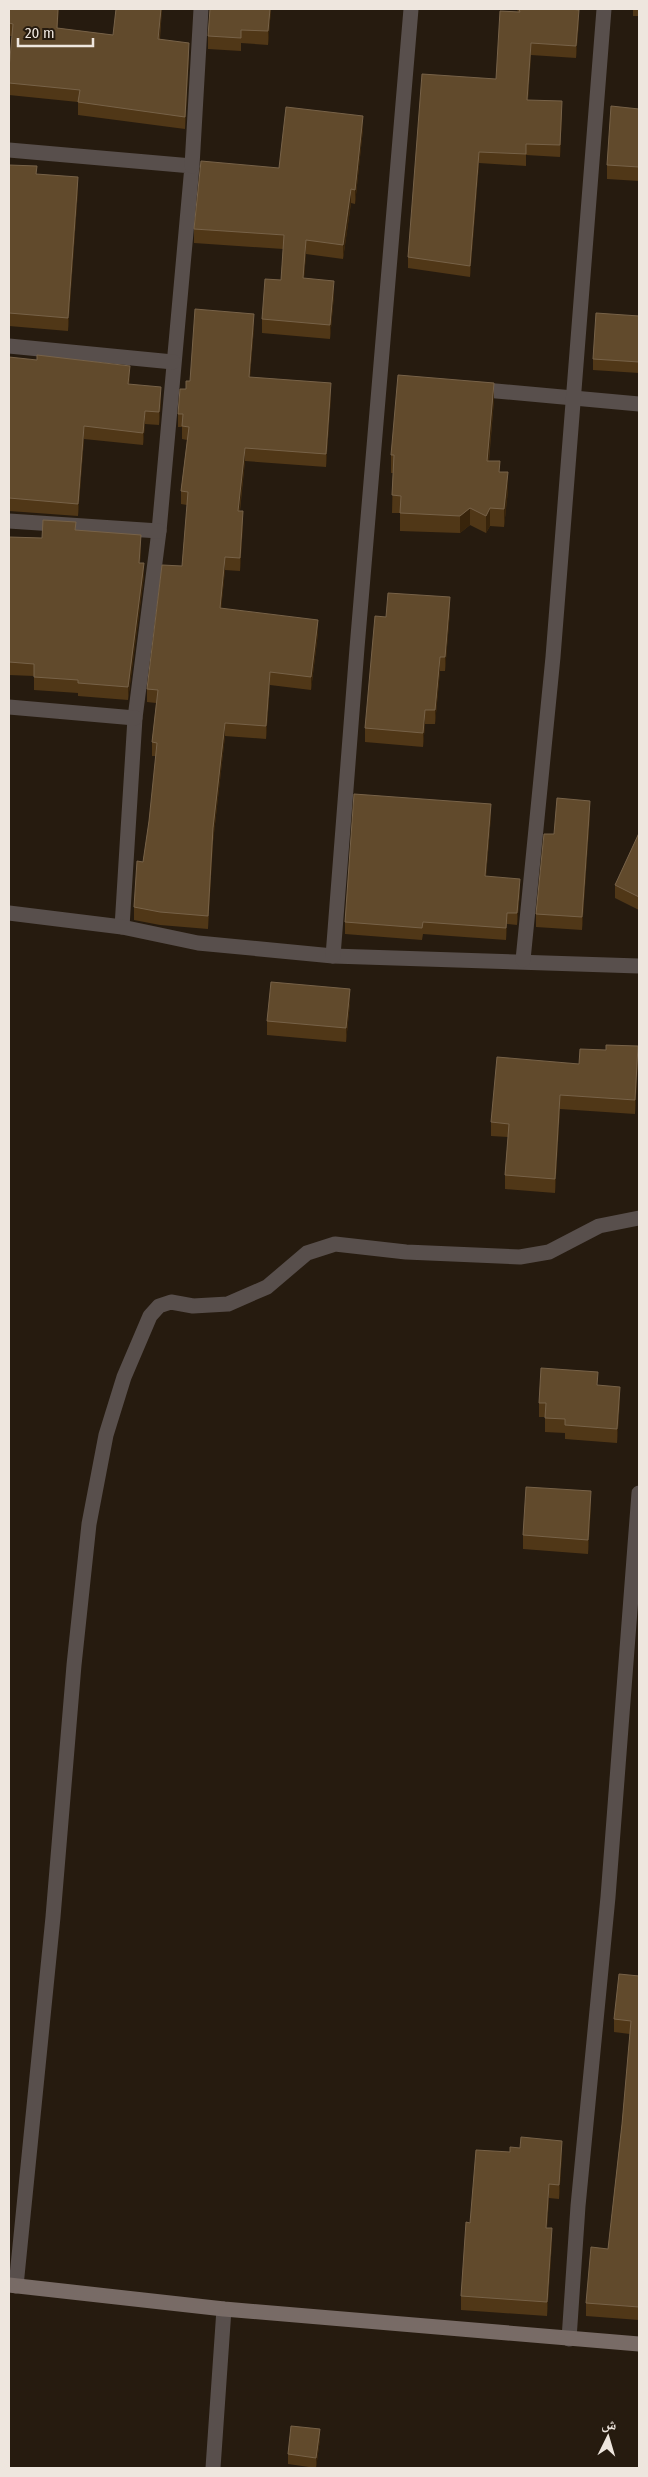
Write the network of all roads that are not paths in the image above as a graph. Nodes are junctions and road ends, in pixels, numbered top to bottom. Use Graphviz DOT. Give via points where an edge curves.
graph roads {
  1 [pos="201,9"];
  2 [pos="411,9"];
  3 [pos="604,9"];
  4 [pos="9,150"];
  5 [pos="192,166"];
  6 [pos="9,346"];
  7 [pos="173,362"];
  8 [pos="380,382"];
  9 [pos="398,383"];
  10 [pos="462,388"];
  11 [pos="574,396"];
  12 [pos="639,404"];
  13 [pos="9,521"];
  14 [pos="159,531"];
  15 [pos="9,707"];
  16 [pos="135,718"];
  17 [pos="9,913"];
  18 [pos="122,927"];
  19 [pos="333,956"];
  20 [pos="523,960"];
  21 [pos="639,966"];
  22 [pos="639,1218"];
  23 [pos="639,1493"];
  24 [pos="12,2286"];
  25 [pos="224,2309"];
  26 [pos="569,2339"];
  27 [pos="639,2344"];
  28 [pos="213,2468"];
  1 -- 5 [label="street"];
  2 -- 8 [label="street"];
  3 -- 11 [label="street"];
  4 -- 5 [label="street"];
  5 -- 7 [label="street"];
  6 -- 7 [label="street"];
  7 -- 14 [label="street"];
  8 -- 9 [label="street"];
  8 -- 19 [label="street"];
  10 -- 11 [label="street"];
  11 -- 12 [label="street"];
  11 -- 20 [label="street" via="553,657"];
  13 -- 14 [label="street"];
  14 -- 16 [label="street"];
  15 -- 16 [label="street"];
  16 -- 18 [label="street"];
  17 -- 18 [label="street"];
  18 -- 19 [label="street" via="198,943"];
  19 -- 20 [label="street"];
  20 -- 21 [label="street"];
  22 -- 24 [label="street" via="599,1226 549,1252 520,1257 424,1253 335,1244 307,1253 267,1287 228,1304 193,1306 171,1302 159,1306 150,1316 124,1377 106,1435 89,1524 53,1917"];
  23 -- 26 [label="street"];
  24 -- 25 [label="main road"];
  25 -- 26 [label="main road"];
  25 -- 28 [label="street"];
  26 -- 27 [label="main road"];
}
